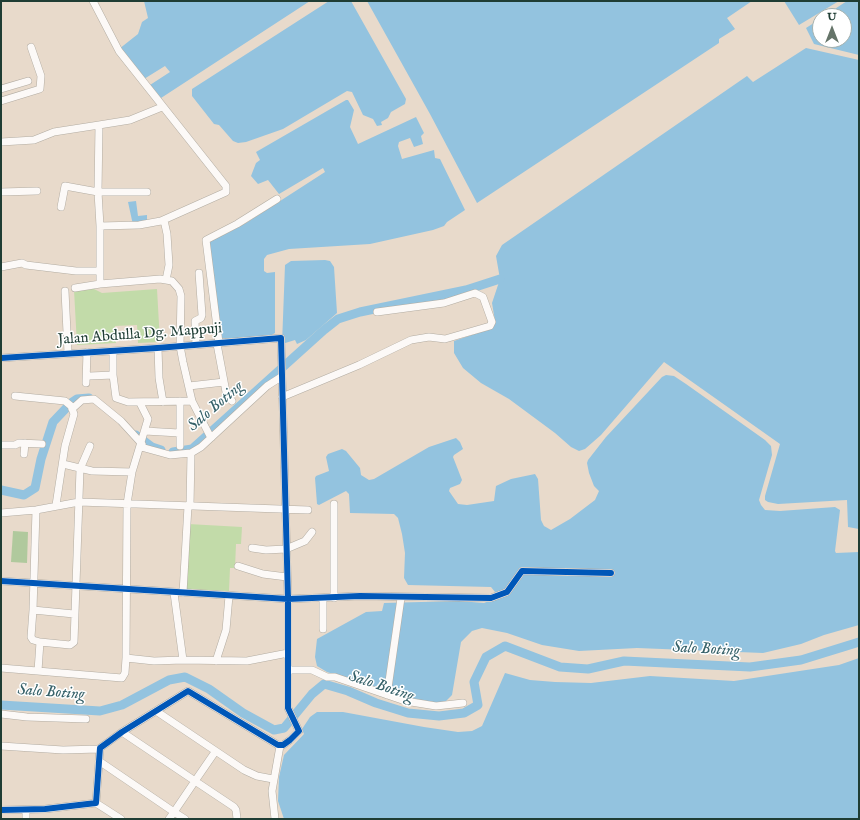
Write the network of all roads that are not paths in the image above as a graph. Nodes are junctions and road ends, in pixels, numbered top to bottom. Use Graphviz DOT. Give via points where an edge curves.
graph roads {
  1 [pos="93,1"];
  2 [pos="31,47"];
  3 [pos="28,81"];
  4 [pos="1,89"];
  5 [pos="1,101"];
  6 [pos="162,107"];
  7 [pos="98,125"];
  8 [pos="1,142"];
  9 [pos="1,192"];
  10 [pos="37,192"];
  11 [pos="98,192"];
  12 [pos="147,192"];
  13 [pos="277,199"];
  14 [pos="61,207"];
  15 [pos="164,220"];
  16 [pos="100,226"];
  17 [pos="1,267"];
  18 [pos="100,271"];
  19 [pos="199,272"];
  20 [pos="166,280"];
  21 [pos="100,284"];
  22 [pos="75,288"];
  23 [pos="65,291"];
  24 [pos="377,312"];
  25 [pos="218,344"];
  26 [pos="196,345"];
  27 [pos="180,346"];
  28 [pos="158,348"];
  29 [pos="113,351"];
  30 [pos="87,352"];
  31 [pos="68,353"];
  32 [pos="1,358"];
  33 [pos="113,375"];
  34 [pos="90,376"];
  35 [pos="281,376"];
  36 [pos="224,382"];
  37 [pos="86,383"];
  38 [pos="189,386"];
  39 [pos="15,396"];
  40 [pos="282,397"];
  41 [pos="180,401"];
  42 [pos="192,401"];
  43 [pos="232,401"];
  44 [pos="163,402"];
  45 [pos="140,403"];
  46 [pos="69,406"];
  47 [pos="179,433"];
  48 [pos="209,435"];
  49 [pos="143,440"];
  50 [pos="25,443"];
  51 [pos="42,444"];
  52 [pos="1,445"];
  53 [pos="90,446"];
  54 [pos="180,446"];
  55 [pos="191,453"];
  56 [pos="24,454"];
  57 [pos="63,464"];
  58 [pos="80,469"];
  59 [pos="132,472"];
  60 [pos="79,502"];
  61 [pos="127,504"];
  62 [pos="334,504"];
  63 [pos="56,505"];
  64 [pos="189,506"];
  65 [pos="36,510"];
  66 [pos="286,510"];
  67 [pos="308,510"];
  68 [pos="1,513"];
  69 [pos="312,532"];
  70 [pos="252,548"];
  71 [pos="286,549"];
  72 [pos="238,566"];
  73 [pos="611,573"];
  74 [pos="287,577"];
  75 [pos="1,581"];
  76 [pos="34,584"];
  77 [pos="75,587"];
  78 [pos="128,590"];
  79 [pos="174,593"];
  80 [pos="183,593"];
  81 [pos="229,596"];
  82 [pos="323,598"];
  83 [pos="334,598"];
  84 [pos="400,598"];
  85 [pos="288,599"];
  86 [pos="33,610"];
  87 [pos="74,614"];
  88 [pos="323,628"];
  89 [pos="40,642"];
  90 [pos="288,653"];
  91 [pos="126,658"];
  92 [pos="183,660"];
  93 [pos="216,660"];
  94 [pos="1,668"];
  95 [pos="288,670"];
  96 [pos="38,671"];
  97 [pos="387,695"];
  98 [pos="463,703"];
  99 [pos="156,711"];
  100 [pos="1,714"];
  101 [pos="86,718"];
  102 [pos="122,732"];
  103 [pos="1,746"];
  104 [pos="280,746"];
  105 [pos="100,749"];
  106 [pos="215,752"];
  107 [pos="99,761"];
  108 [pos="273,779"];
  109 [pos="195,781"];
  110 [pos="96,803"];
  111 [pos="1,810"];
  112 [pos="26,810"];
  113 [pos="174,812"];
  114 [pos="26,819"];
  115 [pos="121,819"];
  116 [pos="169,819"];
  117 [pos="185,819"];
  118 [pos="237,819"];
  119 [pos="275,819"];
  1 -- 6 [label="street" via="119,51"];
  2 -- 5 [label="street" via="40,76 40,89"];
  3 -- 4 [label="street"];
  6 -- 7 [label="street" via="130,120"];
  6 -- 15 [label="street" via="227,190"];
  7 -- 8 [label="street" via="19,142"];
  7 -- 11 [label="street"];
  9 -- 10 [label="street"];
  11 -- 12 [label="street"];
  11 -- 14 [label="street" via="65,186"];
  11 -- 16 [label="street"];
  13 -- 25 [label="street" via="206,240"];
  15 -- 16 [label="street" via="140,225"];
  15 -- 20 [label="street" via="168,234 169,265"];
  16 -- 18 [label="street"];
  17 -- 18 [label="street" via="22,263 76,271"];
  18 -- 21 [label="street"];
  19 -- 26 [label="street" via="202,315 195,321"];
  20 -- 21 [label="street"];
  20 -- 27 [label="street" via="176,284 181,296"];
  21 -- 22 [label="street"];
  23 -- 31 [label="street"];
  24 -- 40 [label="street" via="444,303 476,293 482,297 492,322 490,326 445,339 429,337 411,340 359,366"];
  25 -- 26 [label="street, Jalan Abdulla Dg. Mappuji"];
  25 -- 35 [label="street, Jalan Abdulla Dg. Mappuji" via="281,338"];
  25 -- 36 [label="street"];
  26 -- 27 [label="street, Jalan Abdulla Dg. Mappuji"];
  27 -- 28 [label="street, Jalan Abdulla Dg. Mappuji"];
  27 -- 38 [label="street"];
  28 -- 29 [label="street, Jalan Abdulla Dg. Mappuji"];
  28 -- 44 [label="street"];
  29 -- 30 [label="street, Jalan Abdulla Dg. Mappuji"];
  29 -- 33 [label="street"];
  30 -- 31 [label="street, Jalan Abdulla Dg. Mappuji"];
  30 -- 37 [label="street"];
  31 -- 32 [label="street, Jalan Abdulla Dg. Mappuji"];
  33 -- 34 [label="street"];
  33 -- 45 [label="street" via="116,398"];
  35 -- 40 [label="street"];
  35 -- 48 [label="street"];
  36 -- 38 [label="street"];
  36 -- 43 [label="street" via="226,392"];
  38 -- 42 [label="street"];
  39 -- 46 [label="street"];
  40 -- 66 [label="street"];
  41 -- 42 [label="street"];
  41 -- 44 [label="street"];
  41 -- 47 [label="street"];
  42 -- 48 [label="street"];
  44 -- 45 [label="street"];
  45 -- 49 [label="street" via="148,417"];
  46 -- 49 [label="street" via="82,400 94,399"];
  46 -- 57 [label="street" via="74,414"];
  47 -- 49 [label="street"];
  47 -- 54 [label="street"];
  48 -- 55 [label="street" via="201,447"];
  49 -- 55 [label="street" via="170,455"];
  49 -- 59 [label="street"];
  50 -- 51 [label="street"];
  50 -- 52 [label="street"];
  50 -- 56 [label="street"];
  53 -- 58 [label="street"];
  55 -- 64 [label="street"];
  57 -- 58 [label="street"];
  57 -- 63 [label="street"];
  58 -- 59 [label="street"];
  58 -- 60 [label="street"];
  59 -- 61 [label="street"];
  60 -- 61 [label="street"];
  60 -- 63 [label="street"];
  60 -- 77 [label="street"];
  61 -- 64 [label="street"];
  61 -- 78 [label="street"];
  62 -- 83 [label="street"];
  63 -- 65 [label="street"];
  64 -- 66 [label="street"];
  64 -- 80 [label="street"];
  65 -- 68 [label="street"];
  65 -- 76 [label="street"];
  66 -- 67 [label="street"];
  66 -- 71 [label="street"];
  69 -- 71 [label="street" via="305,541"];
  70 -- 71 [label="street"];
  71 -- 74 [label="street"];
  72 -- 74 [label="street" via="263,574"];
  73 -- 84 [label="street" via="522,571 507,592 491,598"];
  74 -- 85 [label="street"];
  75 -- 76 [label="street"];
  76 -- 77 [label="street"];
  76 -- 86 [label="street"];
  77 -- 78 [label="street"];
  77 -- 87 [label="street"];
  78 -- 79 [label="street"];
  78 -- 91 [label="street"];
  79 -- 80 [label="street"];
  79 -- 92 [label="street"];
  80 -- 81 [label="street"];
  81 -- 85 [label="street"];
  81 -- 93 [label="street" via="226,630"];
  82 -- 83 [label="street"];
  82 -- 85 [label="street"];
  82 -- 88 [label="street"];
  83 -- 84 [label="street"];
  84 -- 97 [label="street"];
  85 -- 90 [label="street"];
  86 -- 87 [label="street"];
  86 -- 89 [label="street" via="31,637"];
  87 -- 89 [label="street" via="73,644"];
  89 -- 96 [label="street"];
  90 -- 93 [label="street" via="257,660"];
  90 -- 95 [label="street"];
  91 -- 92 [label="street" via="154,661"];
  91 -- 96 [label="street" via="122,678"];
  92 -- 93 [label="street"];
  94 -- 96 [label="street"];
  95 -- 97 [label="street" via="312,670"];
  95 -- 104 [label="street" via="288,711 299,731"];
  97 -- 98 [label="street" via="432,706"];
  99 -- 102 [label="street"];
  99 -- 104 [label="street" via="181,694 191,692"];
  99 -- 106 [label="street"];
  100 -- 101 [label="street"];
  102 -- 105 [label="street"];
  102 -- 109 [label="street"];
  103 -- 105 [label="street" via="63,750"];
  104 -- 108 [label="street"];
  105 -- 107 [label="street"];
  106 -- 108 [label="street" via="250,773"];
  106 -- 109 [label="street"];
  107 -- 110 [label="street"];
  107 -- 113 [label="street"];
  108 -- 119 [label="street"];
  109 -- 113 [label="street"];
  109 -- 118 [label="street" via="234,807"];
  110 -- 112 [label="street"];
  110 -- 115 [label="street"];
  111 -- 112 [label="street"];
  112 -- 114 [label="street"];
  113 -- 116 [label="street"];
  113 -- 117 [label="street"];
}
